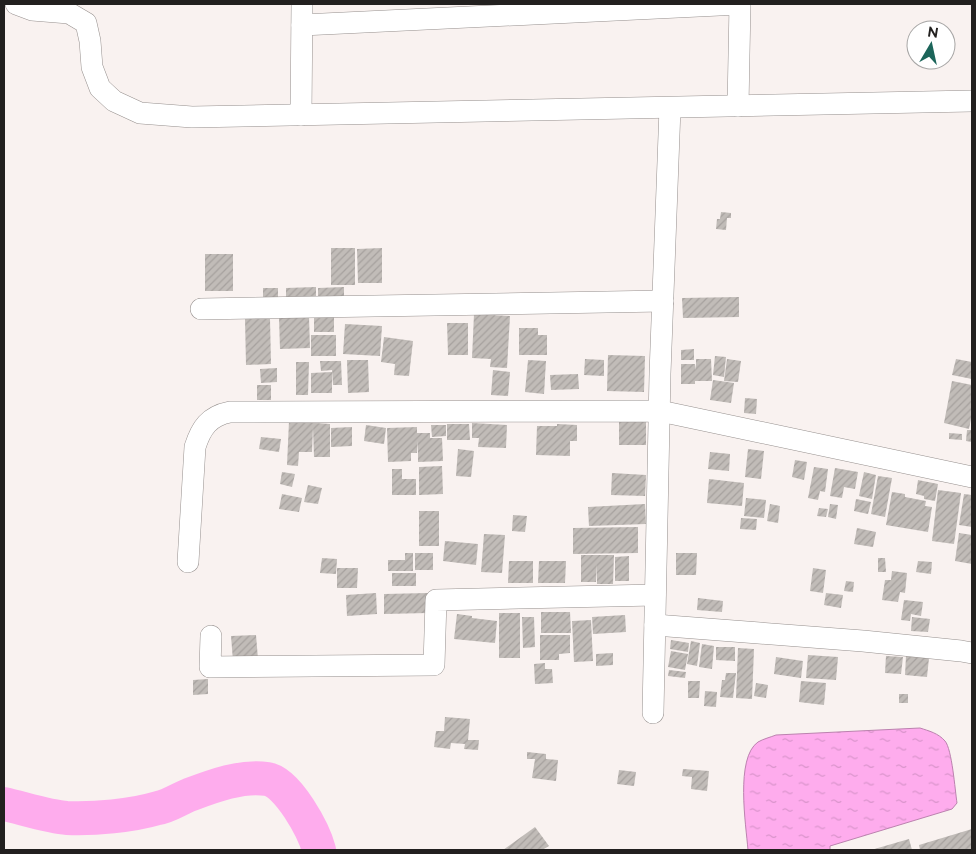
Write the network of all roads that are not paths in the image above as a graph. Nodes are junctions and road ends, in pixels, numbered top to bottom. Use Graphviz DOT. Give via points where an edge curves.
graph roads {
  1 [pos="16,4"];
  2 [pos="302,14"];
  3 [pos="972,101"];
  4 [pos="738,106"];
  5 [pos="670,108"];
  6 [pos="301,115"];
  7 [pos="663,301"];
  8 [pos="201,309"];
  9 [pos="660,411"];
  10 [pos="972,477"];
  11 [pos="188,562"];
  12 [pos="655,595"];
  13 [pos="655,625"];
  14 [pos="211,636"];
  15 [pos="972,653"];
  16 [pos="653,713"];
  1 -- 6 [label="street" via="32,10 70,13 86,23 92,67 100,88 114,101 140,113 192,118"];
  2 -- 4 [label="street" via="740,4"];
  2 -- 6 [label="street"];
  3 -- 4 [label="street"];
  4 -- 5 [label="street"];
  5 -- 6 [label="street"];
  5 -- 7 [label="street"];
  7 -- 8 [label="street"];
  7 -- 9 [label="street"];
  9 -- 10 [label="street"];
  9 -- 11 [label="street" via="220,414 206,423 195,447"];
  9 -- 12 [label="street"];
  12 -- 13 [label="street"];
  12 -- 14 [label="street" via="436,600 434,665 210,667"];
  13 -- 15 [label="street"];
  13 -- 16 [label="street"];
}
